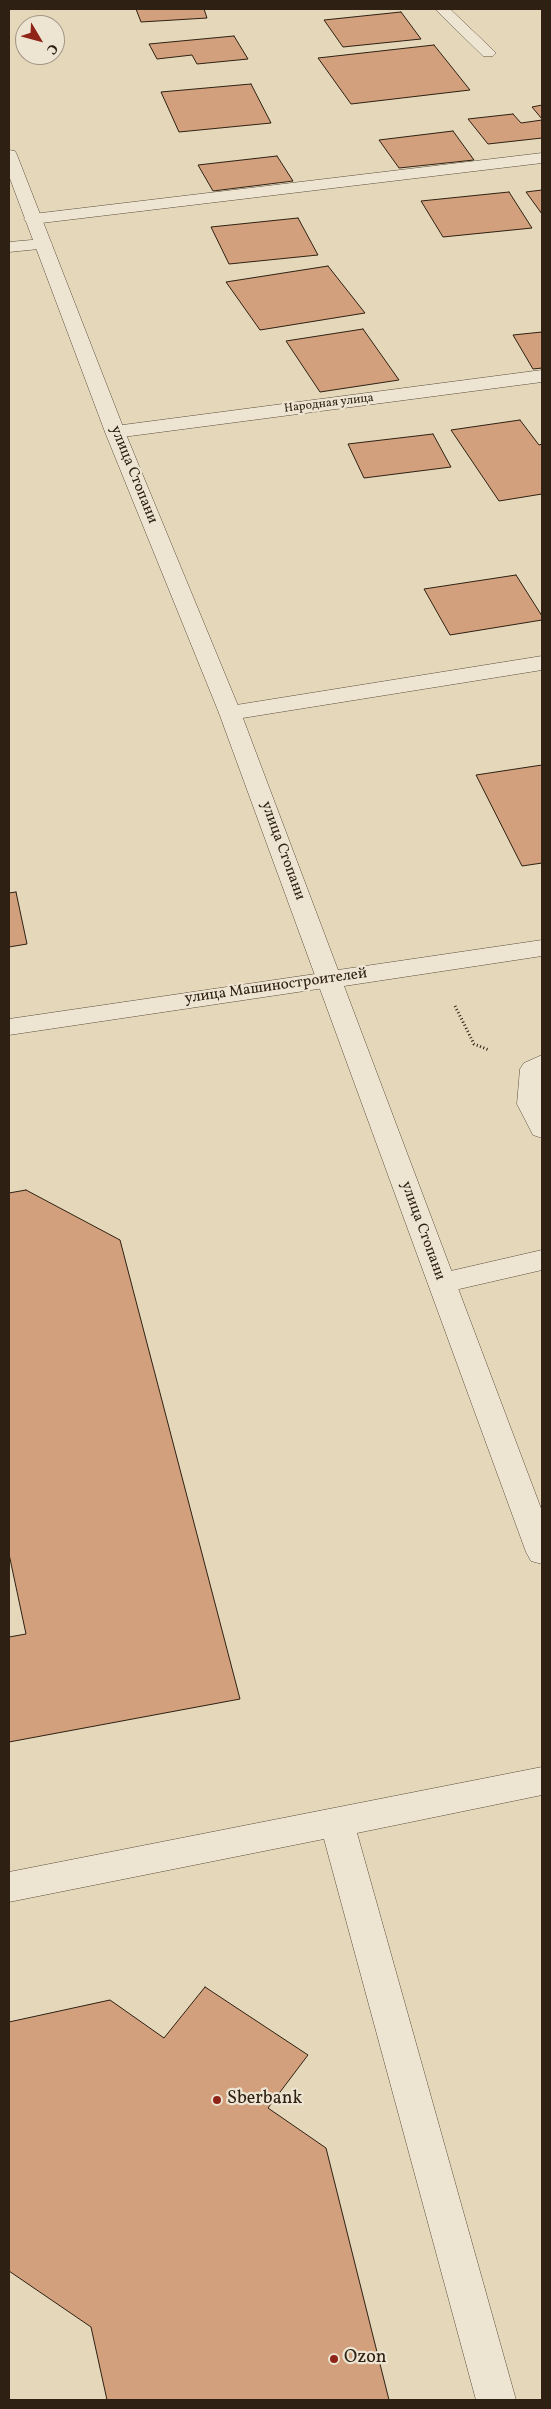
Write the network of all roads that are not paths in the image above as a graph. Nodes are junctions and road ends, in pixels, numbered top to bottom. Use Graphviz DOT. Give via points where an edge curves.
graph roads {
  1 [pos="442,9"];
  2 [pos="488,53"];
  3 [pos="9,155"];
  4 [pos="542,158"];
  5 [pos="33,219"];
  6 [pos="43,244"];
  7 [pos="9,247"];
  8 [pos="542,376"];
  9 [pos="115,432"];
  10 [pos="542,664"];
  11 [pos="230,713"];
  12 [pos="542,948"];
  13 [pos="329,980"];
  14 [pos="9,1026"];
  15 [pos="538,1067"];
  16 [pos="542,1128"];
  17 [pos="542,1260"];
  18 [pos="442,1283"];
  19 [pos="542,1552"];
  20 [pos="542,1782"];
  21 [pos="337,1823"];
  22 [pos="9,1887"];
  23 [pos="496,2400"];
  1 -- 2 [label="street"];
  3 -- 5 [label="street, улица Стопани"];
  4 -- 5 [label="street"];
  5 -- 6 [label="street, улица Стопани"];
  6 -- 7 [label="street"];
  6 -- 9 [label="street, улица Стопани"];
  8 -- 9 [label="street, Народная улица"];
  9 -- 11 [label="street, улица Стопани"];
  10 -- 11 [label="street"];
  11 -- 13 [label="street, улица Стопани"];
  12 -- 13 [label="street, улица Машиностроителей"];
  13 -- 14 [label="street, улица Машиностроителей"];
  13 -- 18 [label="street, улица Стопани"];
  15 -- 16 [label="street" via="530,1104"];
  17 -- 18 [label="street"];
  18 -- 19 [label="street, улица Стопани"];
  20 -- 21 [label="street"];
  21 -- 22 [label="street"];
  21 -- 23 [label="street"];
}
